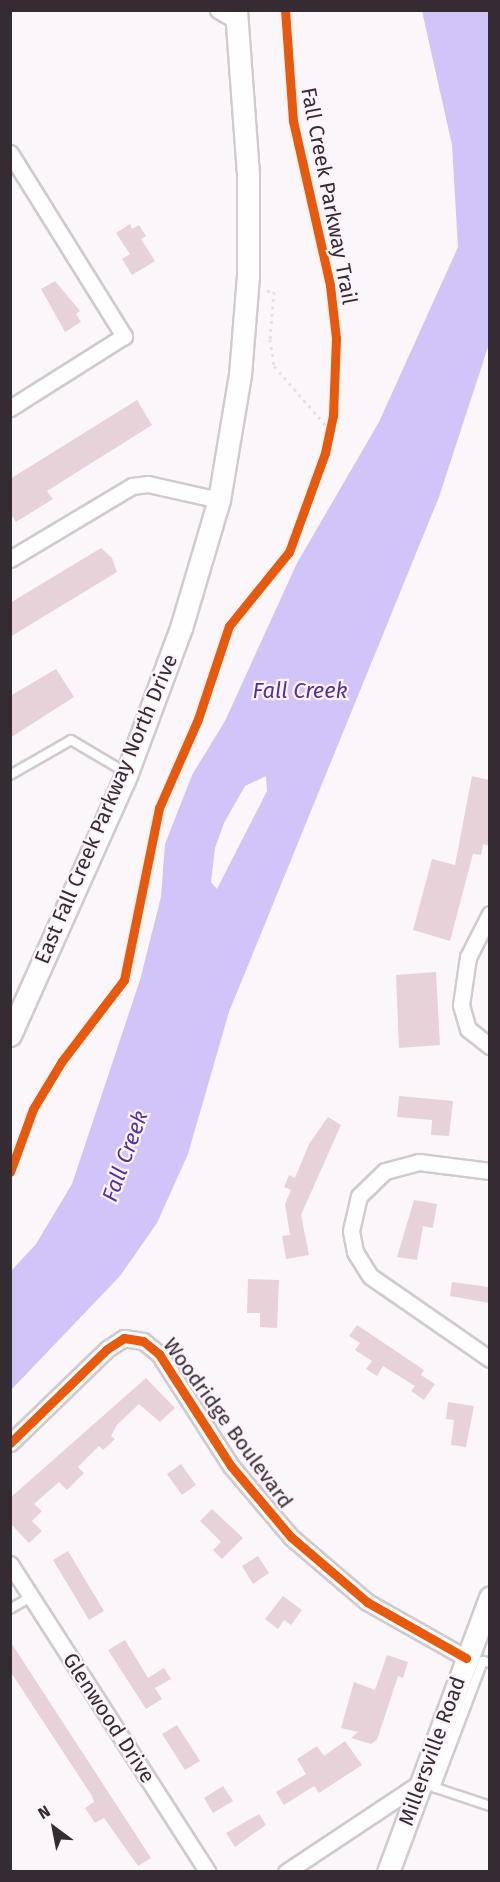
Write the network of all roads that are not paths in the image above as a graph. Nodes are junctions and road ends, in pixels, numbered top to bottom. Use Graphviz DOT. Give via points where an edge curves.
graph roads {
  1 [pos="218,10"];
  2 [pos="236,16"];
  3 [pos="10,153"];
  4 [pos="10,408"];
  5 [pos="219,500"];
  6 [pos="10,559"];
  7 [pos="127,772"];
  8 [pos="10,775"];
  9 [pos="489,914"];
  10 [pos="10,1035"];
  11 [pos="489,1046"];
  12 [pos="489,1171"];
  13 [pos="489,1359"];
  14 [pos="10,1443"];
  15 [pos="10,1564"];
  16 [pos="32,1597"];
  17 [pos="489,1597"];
  18 [pos="10,1609"];
  19 [pos="466,1658"];
  20 [pos="489,1663"];
  21 [pos="428,1786"];
  22 [pos="489,1806"];
  23 [pos="208,1872"];
  24 [pos="286,1872"];
  25 [pos="388,1872"];
  1 -- 2 [label="street"];
  2 -- 5 [label="main road, East Fall Creek Parkway North Drive" via="248,174 248,274 240,375"];
  3 -- 4 [label="street" via="124,336"];
  5 -- 6 [label="street" via="148,484 132,486"];
  5 -- 7 [label="main road, East Fall Creek Parkway North Drive" via="181,628"];
  7 -- 8 [label="lane" via="71,740"];
  7 -- 10 [label="main road, East Fall Creek Parkway North Drive"];
  9 -- 11 [label="street" via="468,957 461,1005 468,1029"];
  12 -- 13 [label="street" via="419,1162 385,1171 359,1196 351,1231 355,1252 370,1276"];
  14 -- 19 [label="street, Woodridge Boulevard" via="107,1349 124,1338 156,1349 231,1466 302,1546 378,1610"];
  15 -- 16 [label="street, Glenwood Drive"];
  16 -- 18 [label="lane"];
  16 -- 23 [label="street, Glenwood Drive"];
  17 -- 19 [label="main road, Millersville Road"];
  19 -- 21 [label="main road, Millersville Road"];
  20 -- 21 [label="lane" via="483,1661"];
  21 -- 22 [label="lane"];
  21 -- 24 [label="street"];
  21 -- 25 [label="main road, Millersville Road"];
}
